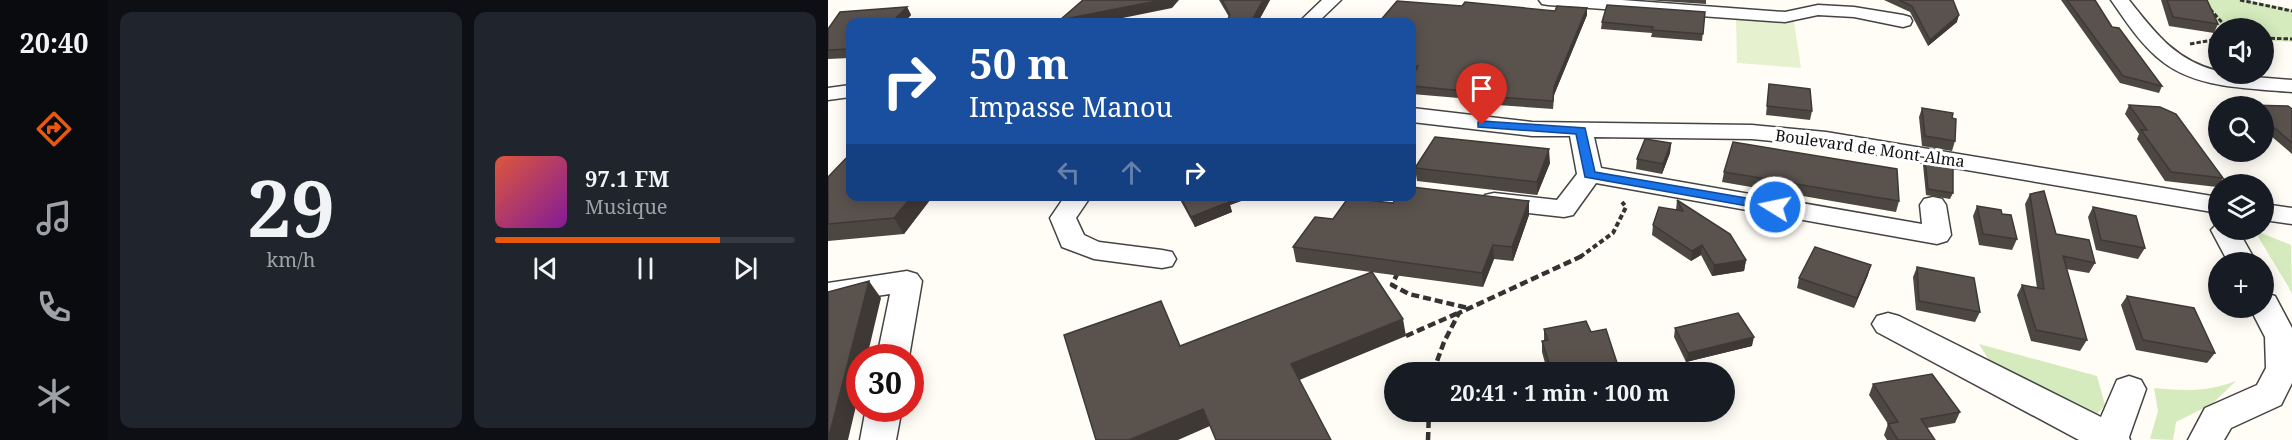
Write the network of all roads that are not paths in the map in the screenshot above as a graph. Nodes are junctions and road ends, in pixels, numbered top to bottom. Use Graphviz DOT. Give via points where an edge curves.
graph roads {
  1 [pos="1332,0"];
  2 [pos="1548,0"];
  3 [pos="2120,0"];
  4 [pos="1312,18"];
  5 [pos="1903,21"];
  6 [pos="846,81"];
  7 [pos="828,82"];
  8 [pos="2292,86"];
  9 [pos="846,92"];
  10 [pos="828,94"];
  11 [pos="1416,116"];
  12 [pos="1581,131"];
  13 [pos="1590,174"];
  14 [pos="1473,198"];
  15 [pos="1075,201"];
  16 [pos="1933,205"];
  17 [pos="2208,208"];
  18 [pos="2274,213"];
  19 [pos="2292,216"];
  20 [pos="1162,259"];
  21 [pos="828,293"];
  22 [pos="2271,318"];
  23 [pos="1888,324"];
  24 [pos="895,344"];
  25 [pos="2128,389"];
  26 [pos="881,422"];
  27 [pos="878,440"];
  28 [pos="2111,440"];
  29 [pos="2206,440"];
  1 -- 4 [label="street"];
  2 -- 5 [label="street" via="1671,14 1785,17 1818,10"];
  3 -- 8 [label="street" via="2161,50 2190,69"];
  6 -- 7 [label="street"];
  9 -- 10 [label="street"];
  11 -- 12 [label="street, Boulevard de Mont-Alma" via="1503,127"];
  12 -- 13 [label="street"];
  12 -- 17 [label="street, Boulevard de Mont-Alma" via="1752,132 1826,139"];
  13 -- 14 [label="street" via="1564,209"];
  13 -- 16 [label="street" via="1937,235"];
  15 -- 20 [label="street" via="1063,218 1072,241 1094,250"];
  18 -- 19 [label="street"];
  21 -- 24 [label="street" via="907,281"];
  22 -- 29 [label="street" via="2281,338 2283,368 2269,395 2217,418"];
  23 -- 28 [label="street"];
  25 -- 28 [label="street"];
  26 -- 27 [label="street"];
}
